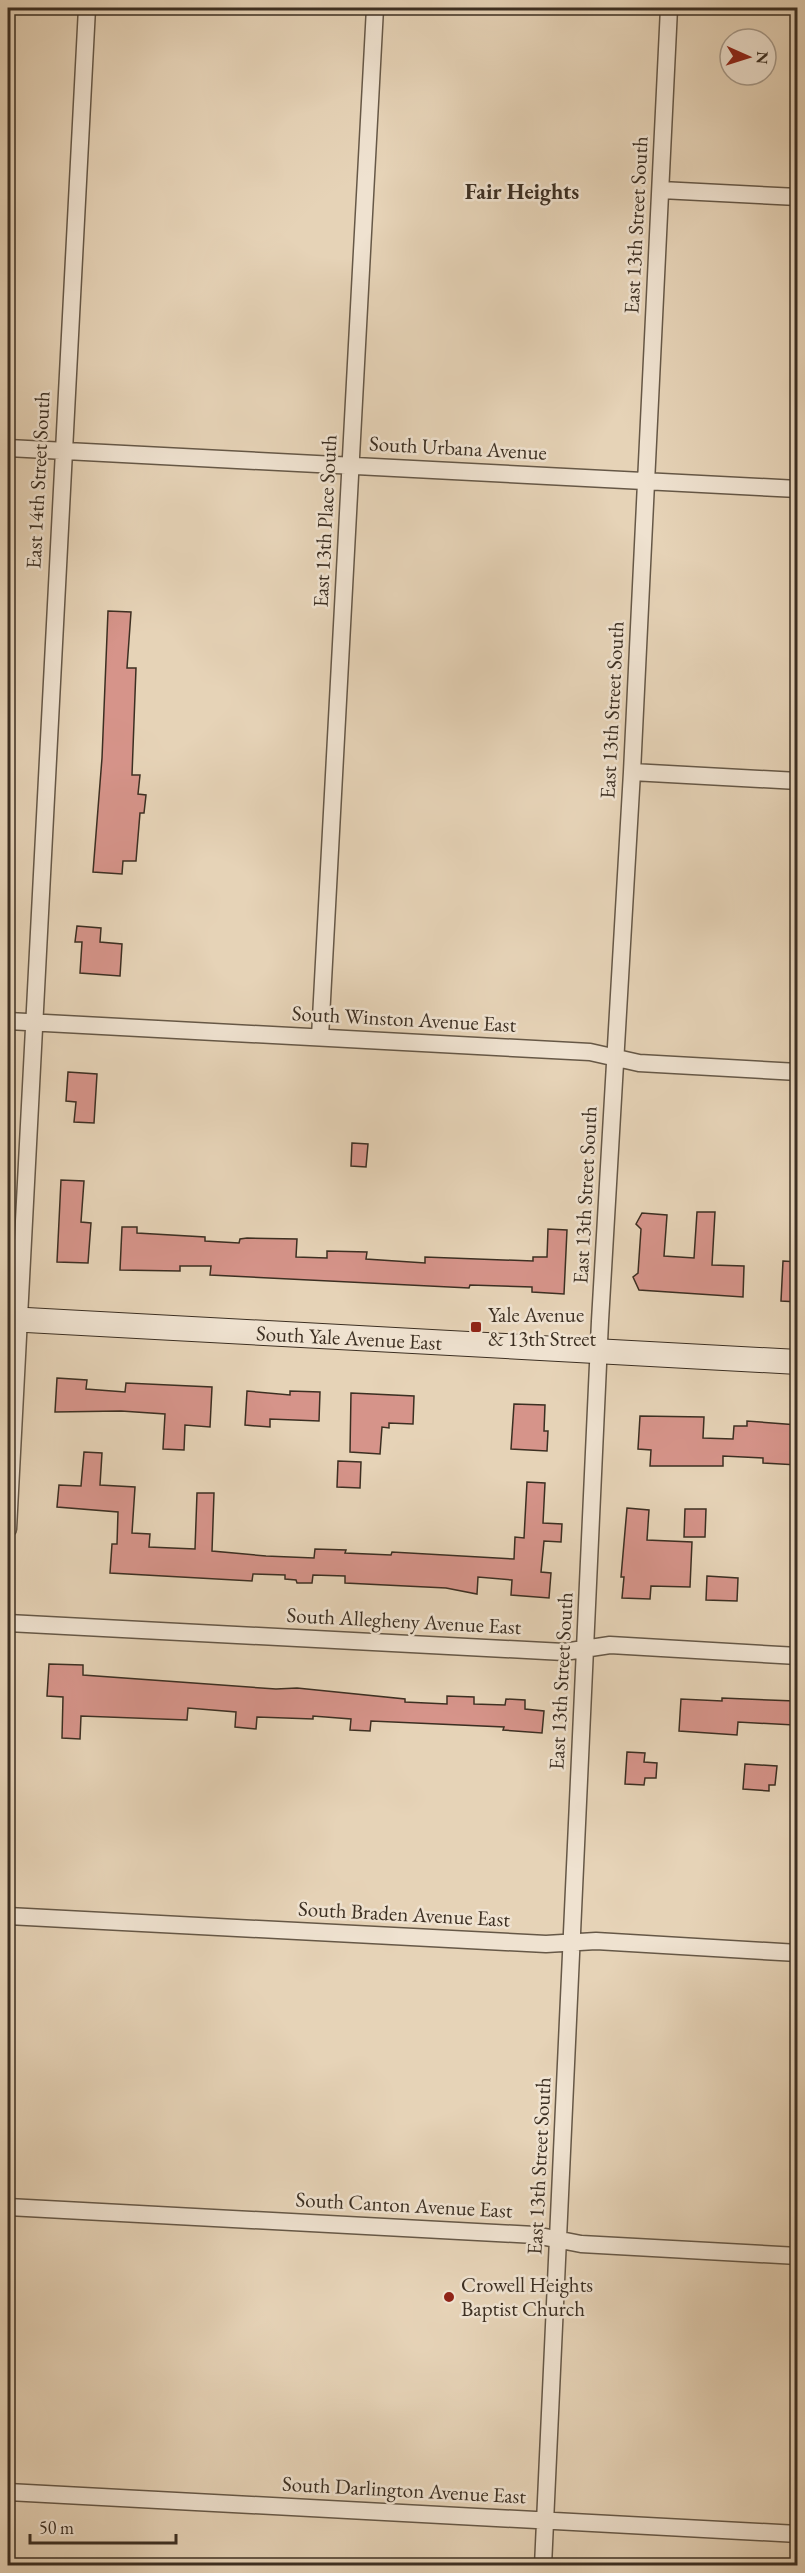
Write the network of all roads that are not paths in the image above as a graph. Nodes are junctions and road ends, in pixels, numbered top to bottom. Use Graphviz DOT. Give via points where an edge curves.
graph roads {
  1 [pos="87,8"];
  2 [pos="375,8"];
  3 [pos="669,8"];
  4 [pos="661,190"];
  5 [pos="798,197"];
  6 [pos="8,448"];
  7 [pos="62,451"];
  8 [pos="350,465"];
  9 [pos="645,480"];
  10 [pos="798,489"];
  11 [pos="632,772"];
  12 [pos="798,781"];
  13 [pos="8,1021"];
  14 [pos="34,1023"];
  15 [pos="320,1037"];
  16 [pos="615,1058"];
  17 [pos="798,1072"];
  18 [pos="13,1320"];
  19 [pos="599,1352"];
  20 [pos="798,1362"];
  21 [pos="8,1530"];
  22 [pos="8,1623"];
  23 [pos="585,1649"];
  24 [pos="798,1656"];
  25 [pos="8,1916"];
  26 [pos="572,1942"];
  27 [pos="798,1953"];
  28 [pos="8,2207"];
  29 [pos="557,2239"];
  30 [pos="798,2256"];
  31 [pos="8,2492"];
  32 [pos="545,2520"];
  33 [pos="798,2534"];
  34 [pos="543,2565"];
  1 -- 7 [label="street, East 14th Street South"];
  2 -- 8 [label="street, East 13th Place South"];
  3 -- 4 [label="street, East 13th Street South"];
  4 -- 5 [label="street"];
  4 -- 9 [label="street, East 13th Street South"];
  6 -- 7 [label="street, South Urbana Avenue"];
  7 -- 8 [label="street, South Urbana Avenue"];
  7 -- 14 [label="street, East 14th Street South"];
  8 -- 9 [label="street, South Urbana Avenue"];
  8 -- 15 [label="street, East 13th Place South"];
  9 -- 10 [label="street, South Urbana Avenue"];
  9 -- 11 [label="street, East 13th Street South"];
  11 -- 12 [label="street"];
  11 -- 16 [label="street, East 13th Street South"];
  13 -- 14 [label="street, South Winston Avenue East"];
  14 -- 15 [label="street, South Winston Avenue East"];
  14 -- 18 [label="street, East 14th Street South"];
  15 -- 16 [label="street, South Winston Avenue East" via="590,1052"];
  16 -- 17 [label="street, South Winston Avenue East" via="639,1063"];
  16 -- 19 [label="street, East 13th Street South"];
  18 -- 19 [label="main road, South Yale Avenue East"];
  18 -- 21 [label="street, East 14th Street South"];
  19 -- 20 [label="main road, South Yale Avenue East"];
  19 -- 23 [label="street, East 13th Street South"];
  22 -- 23 [label="street, South Allegheny Avenue East" via="564,1652"];
  23 -- 24 [label="street, South Allegheny Avenue East" via="610,1646"];
  23 -- 26 [label="street, East 13th Street South"];
  25 -- 26 [label="street, South Braden Avenue East" via="546,1944"];
  26 -- 27 [label="street, South Braden Avenue East"];
  26 -- 29 [label="street, East 13th Street South"];
  28 -- 29 [label="street, South Canton Avenue East"];
  29 -- 30 [label="street, South Canton Avenue East" via="581,2244"];
  29 -- 32 [label="street, East 13th Street South"];
  31 -- 32 [label="street, South Darlington Avenue East"];
  32 -- 33 [label="street, South Darlington Avenue East"];
  32 -- 34 [label="street, East 13th Street South"];
}
